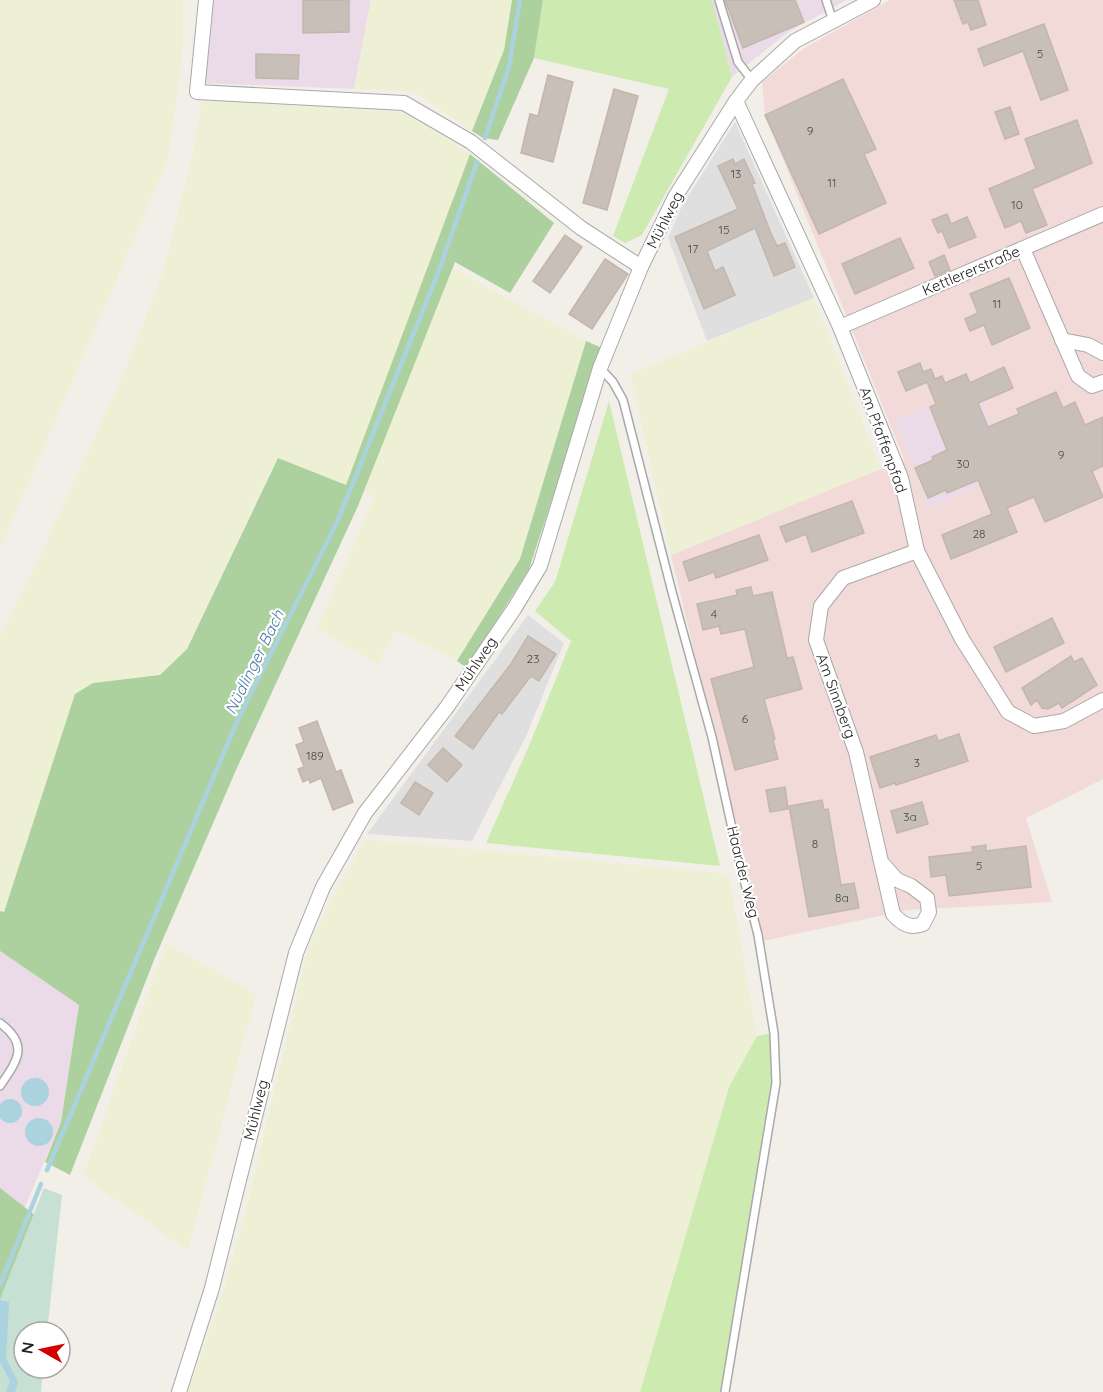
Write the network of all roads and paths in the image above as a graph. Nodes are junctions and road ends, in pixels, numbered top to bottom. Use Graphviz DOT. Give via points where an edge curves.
graph roads {
  1 [pos="206,0"];
  2 [pos="719,0"];
  3 [pos="826,0"];
  4 [pos="873,0"];
  5 [pos="833,21"];
  6 [pos="752,80"];
  7 [pos="736,101"];
  8 [pos="1103,214"];
  9 [pos="1023,249"];
  10 [pos="641,267"];
  11 [pos="840,327"];
  12 [pos="1062,340"];
  13 [pos="1103,352"];
  14 [pos="600,368"];
  15 [pos="1103,382"];
  16 [pos="917,551"];
  17 [pos="1103,700"];
  18 [pos="881,862"];
  19 [pos="0,1023"];
  20 [pos="0,1086"];
  21 [pos="179,1392"];
  22 [pos="725,1392"];
  1 -- 10 [label="street" via="197,92 404,103 471,142 581,228"];
  2 -- 6 [label="lane" via="738,62"];
  3 -- 5 [label="lane"];
  4 -- 5 [label="street, Mühlweg"];
  5 -- 6 [label="street, Mühlweg" via="795,41"];
  6 -- 7 [label="street, Mühlweg"];
  7 -- 10 [label="street, Mühlweg" via="675,197"];
  7 -- 11 [label="street, Am Pfaffenpfad"];
  8 -- 9 [label="street, Kettlererstraße"];
  9 -- 11 [label="street, Kettlererstraße"];
  9 -- 12 [label="street"];
  10 -- 14 [label="street, Mühlweg"];
  11 -- 16 [label="street, Am Pfaffenpfad" via="901,478"];
  12 -- 13 [label="street"];
  12 -- 15 [label="street" via="1078,376 1092,386"];
  14 -- 21 [label="street, Mühlweg" via="540,566 447,707 365,813 323,887 296,953 212,1288"];
  14 -- 22 [label="lane, Haarder Weg" via="623,400 712,737 758,935 774,1033 776,1083"];
  16 -- 17 [label="street, Am Pfaffenpfad" via="962,639 1008,711 1034,726 1065,721"];
  16 -- 18 [label="street, Am Sinnberg" via="843,578 821,606 816,640 856,752"];
  18 -- 18 [label="street, Am Sinnberg" via="893,914 901,924 924,924 930,912 927,898 897,880"];
  19 -- 20 [label="lane" via="15,1036 19,1046 15,1064"];
}
